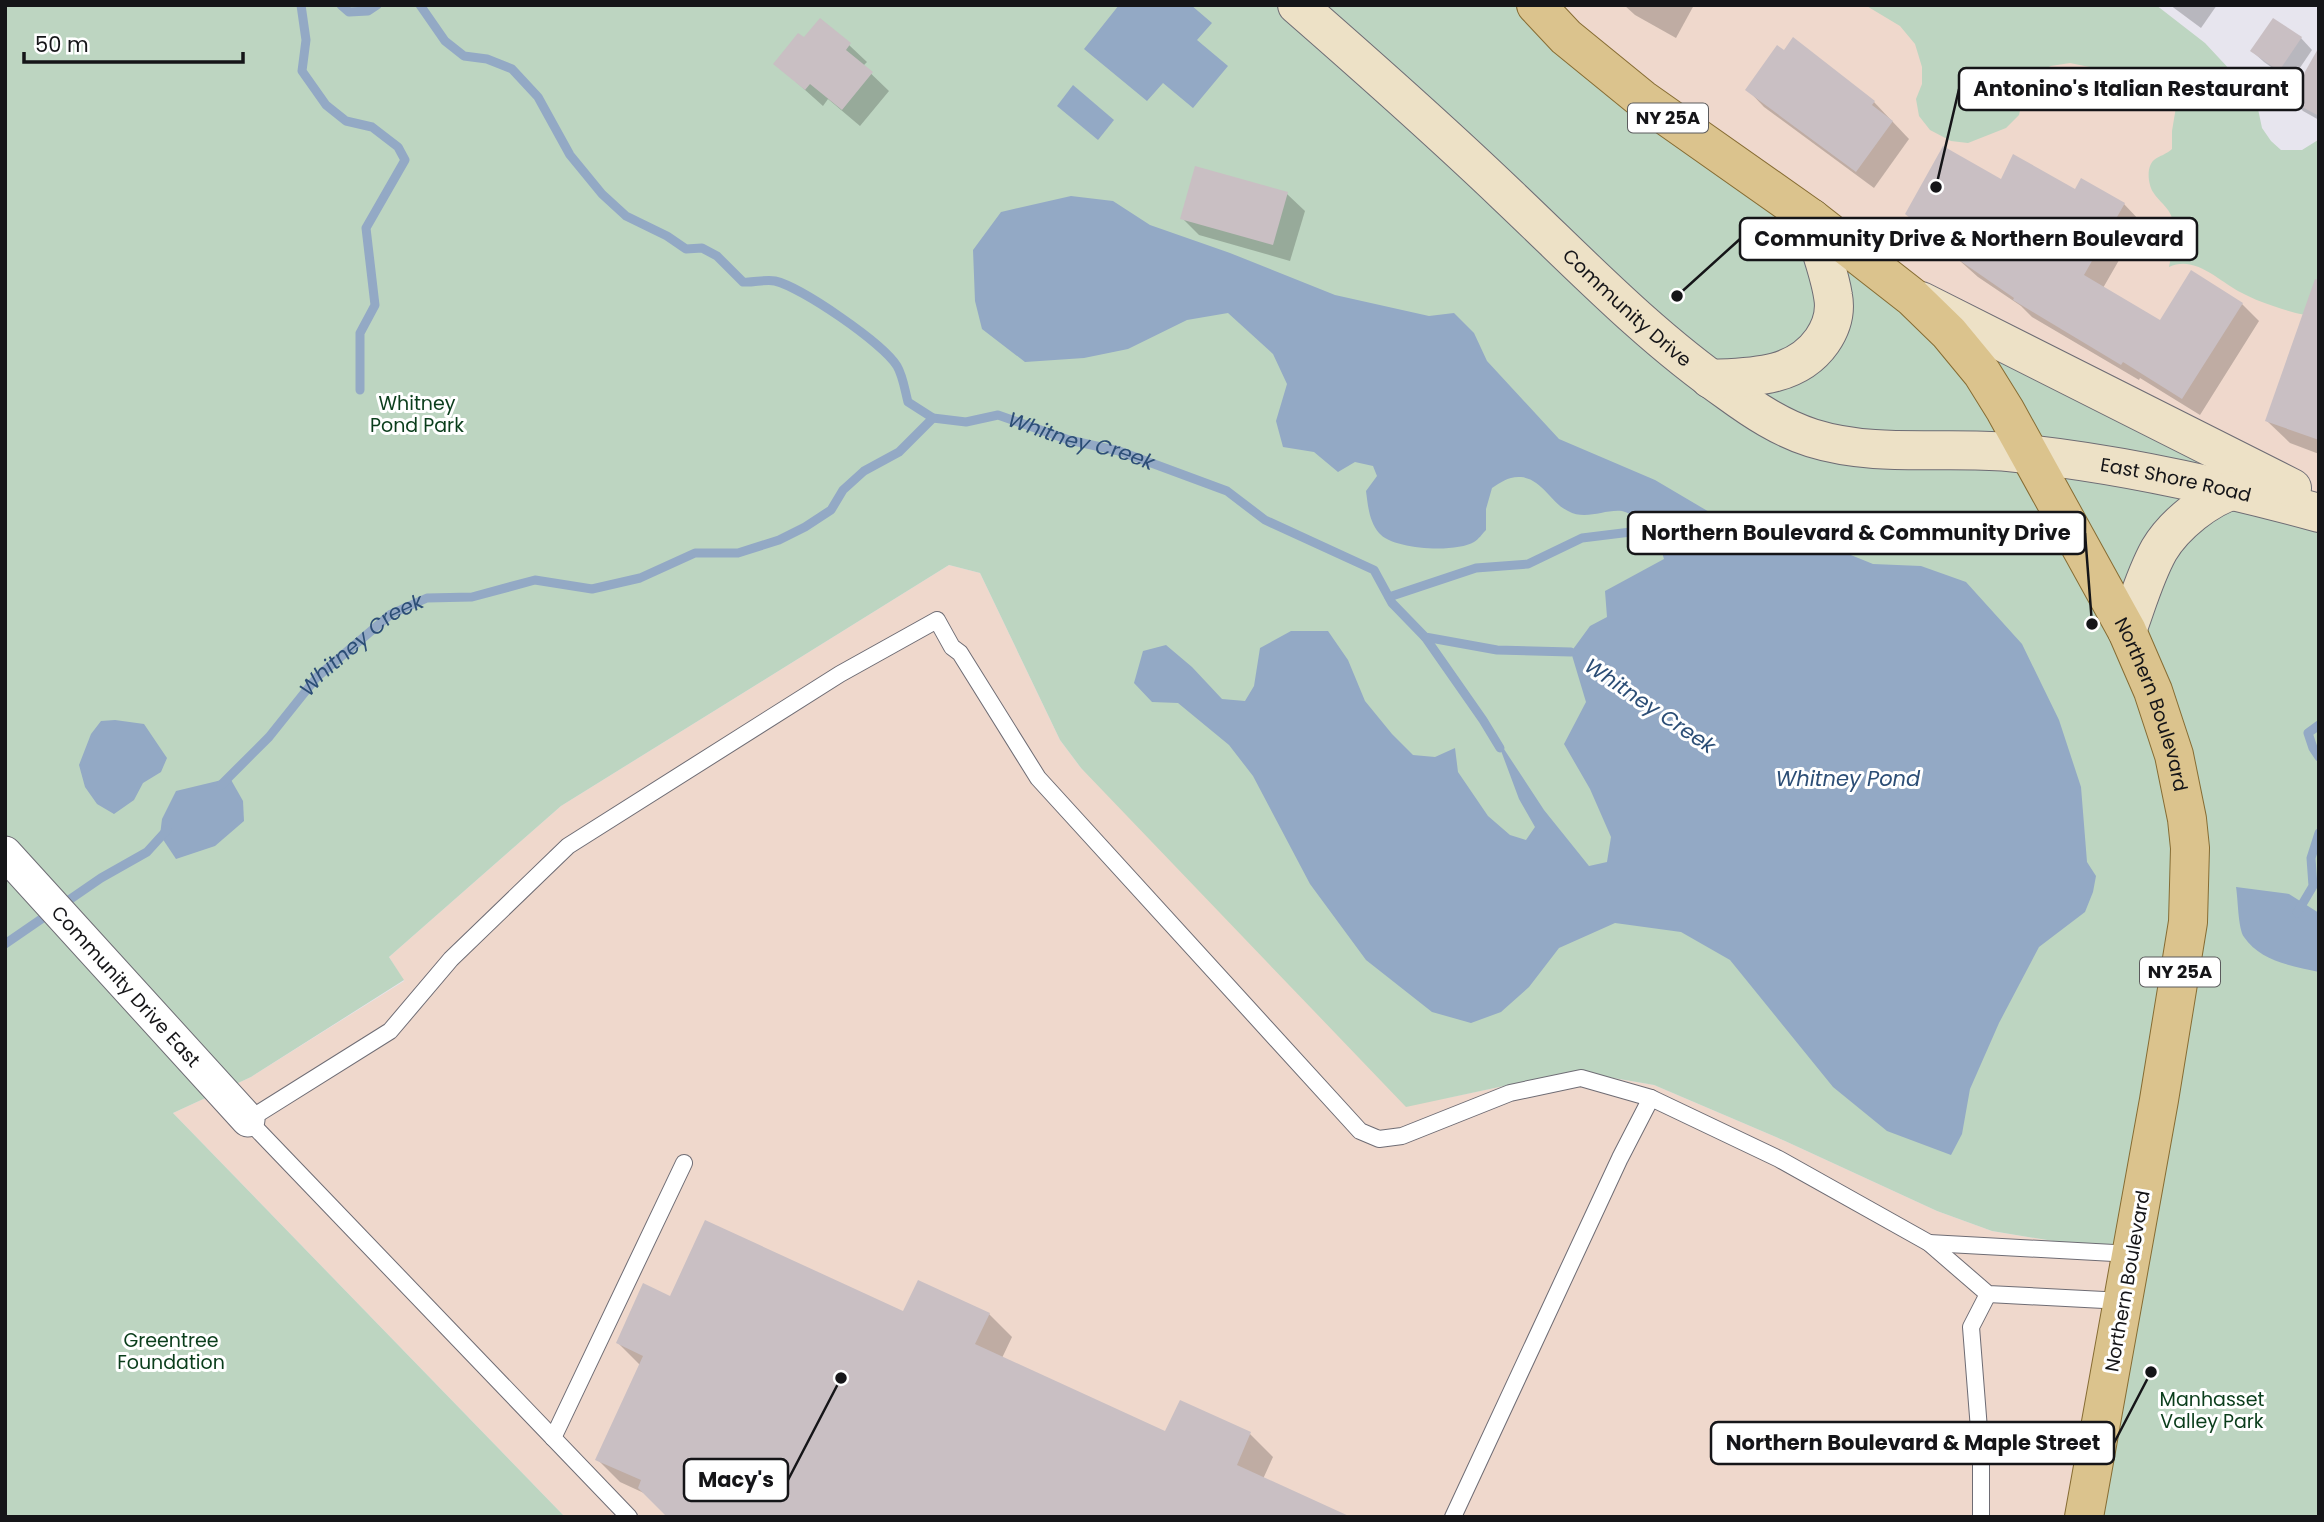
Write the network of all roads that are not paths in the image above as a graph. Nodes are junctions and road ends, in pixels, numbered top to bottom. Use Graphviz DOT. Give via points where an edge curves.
graph roads {
  1 [pos="1297,5"];
  2 [pos="1536,5"];
  3 [pos="1811,218"];
  4 [pos="1912,297"];
  5 [pos="1710,379"];
  6 [pos="2030,454"];
  7 [pos="2235,490"];
  8 [pos="2319,502"];
  9 [pos="2319,513"];
  10 [pos="2127,631"];
  11 [pos="5,853"];
  12 [pos="1651,1098"];
  13 [pos="248,1120"];
  14 [pos="684,1163"];
  15 [pos="1929,1243"];
  16 [pos="2132,1254"];
  17 [pos="1988,1294"];
  18 [pos="2123,1301"];
  19 [pos="553,1438"];
  20 [pos="629,1517"];
  21 [pos="1453,1517"];
  22 [pos="1981,1517"];
  23 [pos="2084,1517"];
  1 -- 5 [label="main road, Community Drive" via="1646,326"];
  2 -- 3 [label="main road, Northern Boulevard / NY 25A" via="1566,37 1642,99"];
  3 -- 4 [label="main road, Northern Boulevard / NY 25A"];
  3 -- 5 [label="main road" via="1833,295 1828,333 1809,357 1780,372"];
  4 -- 6 [label="main road, Northern Boulevard / NY 25A" via="1982,373"];
  4 -- 8 [label="main road"];
  5 -- 6 [label="main road, Community Drive" via="1785,428 1855,448"];
  6 -- 7 [label="main road, East Shore Road"];
  6 -- 10 [label="main road, Northern Boulevard / NY 25A"];
  7 -- 9 [label="main road, East Shore Road"];
  7 -- 10 [label="main road" via="2201,507 2161,547"];
  10 -- 16 [label="main road, Northern Boulevard / NY 25A" via="2174,755 2190,848 2188,922"];
  11 -- 13 [label="street, Community Drive East"];
  12 -- 13 [label="lane" via="1581,1078 1510,1093 1402,1136 1378,1139 1360,1130 1038,778 937,620 840,674 569,846 451,959 390,1031"];
  12 -- 15 [label="lane" via="1779,1160"];
  12 -- 21 [label="lane"];
  13 -- 19 [label="lane"];
  14 -- 19 [label="lane"];
  15 -- 16 [label="lane"];
  15 -- 17 [label="lane"];
  16 -- 18 [label="main road, Northern Boulevard / NY 25A"];
  17 -- 18 [label="lane"];
  17 -- 22 [label="lane" via="1971,1327"];
  18 -- 23 [label="main road, Northern Boulevard / NY 25A"];
  19 -- 20 [label="lane"];
}
